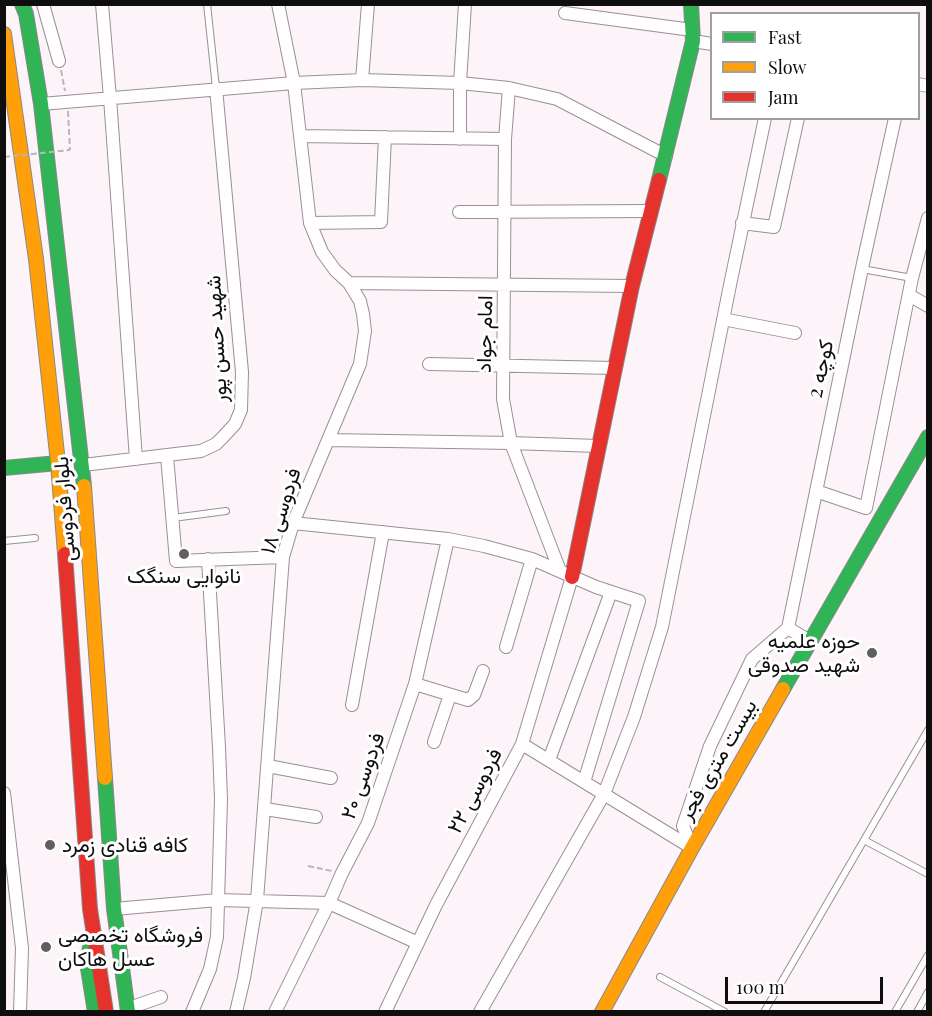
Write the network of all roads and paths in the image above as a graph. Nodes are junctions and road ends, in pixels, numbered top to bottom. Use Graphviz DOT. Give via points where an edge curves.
graph roads {
  1 [pos="22,4"];
  2 [pos="43,4"];
  3 [pos="102,4"];
  4 [pos="207,4"];
  5 [pos="278,4"];
  6 [pos="368,4"];
  7 [pos="465,4"];
  8 [pos="691,4"];
  9 [pos="565,12"];
  10 [pos="4,34"];
  11 [pos="692,35"];
  12 [pos="710,44"];
  13 [pos="59,61"];
  14 [pos="362,80"];
  15 [pos="294,83"];
  16 [pos="460,83"];
  17 [pos="216,88"];
  18 [pos="509,88"];
  19 [pos="110,98"];
  20 [pos="67,102"];
  21 [pos="40,104"];
  22 [pos="10,106"];
  23 [pos="765,120"];
  24 [pos="798,120"];
  25 [pos="895,120"];
  26 [pos="301,136"];
  27 [pos="385,137"];
  28 [pos="460,139"];
  29 [pos="505,139"];
  30 [pos="666,156"];
  31 [pos="4,157"];
  32 [pos="650,211"];
  33 [pos="459,212"];
  34 [pos="505,212"];
  35 [pos="927,220"];
  36 [pos="310,223"];
  37 [pos="742,223"];
  38 [pos="862,268"];
  39 [pos="912,278"];
  40 [pos="349,283"];
  41 [pos="505,286"];
  42 [pos="632,286"];
  43 [pos="909,295"];
  44 [pos="927,306"];
  45 [pos="723,319"];
  46 [pos="795,333"];
  47 [pos="429,364"];
  48 [pos="504,365"];
  49 [pos="614,368"];
  50 [pos="927,437"];
  51 [pos="328,440"];
  52 [pos="511,442"];
  53 [pos="598,447"];
  54 [pos="167,456"];
  55 [pos="136,459"];
  56 [pos="58,463"];
  57 [pos="83,465"];
  58 [pos="4,468"];
  59 [pos="816,491"];
  60 [pos="225,511"];
  61 [pos="172,518"];
  62 [pos="293,523"];
  63 [pos="383,532"];
  64 [pos="35,538"];
  65 [pos="448,539"];
  66 [pos="4,541"];
  67 [pos="283,557"];
  68 [pos="208,559"];
  69 [pos="532,560"];
  70 [pos="566,574"];
  71 [pos="611,592"];
  72 [pos="788,628"];
  73 [pos="811,642"];
  74 [pos="506,647"];
  75 [pos="483,671"];
  76 [pos="415,684"];
  77 [pos="450,695"];
  78 [pos="352,705"];
  79 [pos="927,730"];
  80 [pos="434,742"];
  81 [pos="522,744"];
  82 [pos="549,760"];
  83 [pos="268,766"];
  84 [pos="331,778"];
  85 [pos="584,782"];
  86 [pos="4,793"];
  87 [pos="604,794"];
  88 [pos="264,809"];
  89 [pos="316,817"];
  90 [pos="864,840"];
  91 [pos="692,848"];
  92 [pos="308,866"];
  93 [pos="342,873"];
  94 [pos="927,874"];
  95 [pos="218,900"];
  96 [pos="257,900"];
  97 [pos="330,903"];
  98 [pos="114,909"];
  99 [pos="94,932"];
  100 [pos="418,943"];
  101 [pos="927,955"];
  102 [pos="660,977"];
  103 [pos="927,993"];
  104 [pos="161,997"];
  105 [pos="133,1010"];
  106 [pos="20,1011"];
  107 [pos="95,1011"];
  108 [pos="106,1011"];
  109 [pos="192,1011"];
  110 [pos="236,1011"];
  111 [pos="275,1011"];
  112 [pos="385,1011"];
  113 [pos="480,1011"];
  114 [pos="602,1011"];
  115 [pos="725,1011"];
  116 [pos="764,1011"];
  117 [pos="895,1011"];
  118 [pos="917,1011"];
  1 -- 21 [label="main road, بلوار فردوسی"];
  2 -- 13 [label="street"];
  3 -- 19 [label="street"];
  4 -- 17 [label="lane"];
  5 -- 15 [label="street, فردوسی ۱۸"];
  6 -- 14 [label="street"];
  7 -- 16 [label="street"];
  8 -- 11 [label="main road"];
  9 -- 11 [label="street"];
  10 -- 22 [label="main road, بلوار فردوسی"];
  11 -- 12 [label="street"];
  11 -- 30 [label="main road"];
  13 -- 20 [label="path"];
  14 -- 15 [label="street"];
  14 -- 16 [label="street"];
  15 -- 17 [label="street"];
  15 -- 26 [label="street, فردوسی ۱۸"];
  16 -- 18 [label="street"];
  16 -- 28 [label="street"];
  17 -- 19 [label="street"];
  17 -- 54 [label="street, شهید حسن پور" via="242,372 241,410 236,424 216,444 201,451"];
  18 -- 29 [label="street, امام جواد"];
  18 -- 30 [label="street" via="556,99"];
  19 -- 20 [label="street"];
  19 -- 55 [label="street"];
  20 -- 21 [label="street"];
  20 -- 31 [label="path, bridge" via="70,150"];
  21 -- 57 [label="main road, بلوار فردوسی"];
  22 -- 56 [label="main road, بلوار فردوسی" via="36,259"];
  23 -- 37 [label="street"];
  24 -- 37 [label="street" via="774,227"];
  25 -- 38 [label="street, کوچه 2"];
  26 -- 27 [label="street"];
  26 -- 36 [label="street, فردوسی ۱۸"];
  27 -- 28 [label="street"];
  27 -- 36 [label="street" via="381,222"];
  28 -- 29 [label="street"];
  29 -- 34 [label="street, امام جواد"];
  30 -- 32 [label="main road"];
  32 -- 34 [label="street"];
  32 -- 42 [label="main road"];
  33 -- 34 [label="street"];
  34 -- 41 [label="street, امام جواد"];
  35 -- 39 [label="street"];
  36 -- 40 [label="street, فردوسی ۱۸" via="322,252"];
  37 -- 45 [label="street"];
  38 -- 39 [label="lane"];
  38 -- 59 [label="street, کوچه 2"];
  39 -- 43 [label="street"];
  40 -- 41 [label="street"];
  40 -- 51 [label="street, فردوسی ۱۸" via="363,314 364,348"];
  41 -- 42 [label="street"];
  41 -- 48 [label="street, امام جواد"];
  42 -- 49 [label="main road"];
  43 -- 44 [label="street"];
  43 -- 59 [label="street" via="866,508"];
  45 -- 46 [label="street"];
  45 -- 87 [label="street" via="662,627 634,717"];
  47 -- 48 [label="street"];
  48 -- 49 [label="street"];
  48 -- 52 [label="street, امام جواد" via="503,399"];
  49 -- 53 [label="main road"];
  50 -- 73 [label="main road, بیست متری فجر"];
  51 -- 52 [label="street"];
  51 -- 62 [label="street, فردوسی ۱۸"];
  52 -- 53 [label="street"];
  52 -- 70 [label="street, امام جواد"];
  53 -- 70 [label="main road"];
  54 -- 55 [label="street, شهید حسن پور"];
  54 -- 61 [label="street"];
  55 -- 57 [label="street, شهید حسن پور"];
  56 -- 58 [label="main road"];
  56 -- 99 [label="main road, بلوار فردوسی"];
  57 -- 98 [label="main road, بلوار فردوسی"];
  59 -- 72 [label="street, کوچه 2"];
  60 -- 61 [label="lane"];
  61 -- 68 [label="street" via="176,561"];
  62 -- 63 [label="street"];
  62 -- 67 [label="street, فردوسی ۱۸"];
  63 -- 65 [label="street"];
  63 -- 78 [label="street"];
  64 -- 66 [label="lane"];
  65 -- 69 [label="street"];
  65 -- 76 [label="street, فردوسی ۲۰"];
  67 -- 68 [label="street"];
  67 -- 83 [label="street, فردوسی ۱۸"];
  68 -- 95 [label="street" via="221,799"];
  69 -- 70 [label="street"];
  69 -- 74 [label="street"];
  70 -- 71 [label="street"];
  70 -- 81 [label="street, فردوسی ۲۲"];
  71 -- 82 [label="street"];
  71 -- 85 [label="street" via="639,601"];
  72 -- 73 [label="street"];
  72 -- 91 [label="street" via="752,659 710,746 683,826"];
  73 -- 91 [label="main road, بیست متری فجر"];
  75 -- 77 [label="street" via="472,698"];
  76 -- 77 [label="street"];
  76 -- 93 [label="street, فردوسی ۲۰" via="368,823"];
  77 -- 80 [label="street"];
  79 -- 90 [label="lane"];
  81 -- 82 [label="street"];
  81 -- 100 [label="street, فردوسی ۲۲"];
  82 -- 85 [label="street"];
  83 -- 84 [label="street"];
  83 -- 88 [label="street, فردوسی ۱۸"];
  85 -- 87 [label="street"];
  86 -- 106 [label="street" via="22,948"];
  87 -- 91 [label="street"];
  87 -- 113 [label="street"];
  88 -- 89 [label="street"];
  88 -- 96 [label="street, فردوسی ۱۸"];
  90 -- 94 [label="lane"];
  90 -- 116 [label="lane"];
  91 -- 114 [label="main road, بیست متری فجر"];
  92 -- 93 [label="path"];
  93 -- 97 [label="street, فردوسی ۲۰"];
  95 -- 96 [label="street"];
  95 -- 98 [label="street"];
  95 -- 109 [label="street" via="217,937 210,969"];
  96 -- 97 [label="street"];
  96 -- 110 [label="street, فردوسی ۱۸"];
  97 -- 100 [label="street"];
  97 -- 111 [label="street, فردوسی ۲۰"];
  98 -- 105 [label="main road, بلوار فردوسی"];
  99 -- 107 [label="main road, بلوار فردوسی" via="87,962"];
  99 -- 108 [label="main road"];
  100 -- 112 [label="street, فردوسی ۲۲"];
  101 -- 117 [label="lane"];
  102 -- 115 [label="lane"];
  103 -- 118 [label="lane"];
  104 -- 105 [label="street"];
}
